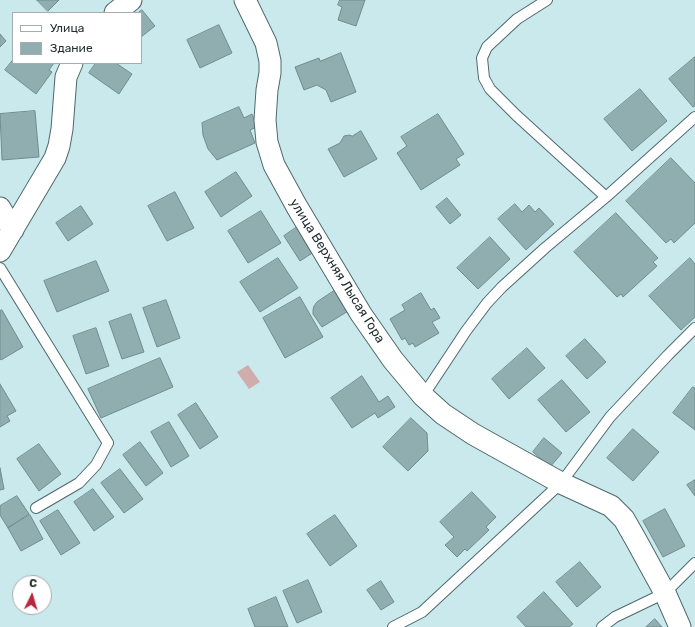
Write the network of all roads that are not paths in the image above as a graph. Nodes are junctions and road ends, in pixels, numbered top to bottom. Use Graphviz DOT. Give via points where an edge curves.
graph roads {
  1 [pos="130,0"];
  2 [pos="245,0"];
  3 [pos="544,1"];
  4 [pos="116,12"];
  5 [pos="72,64"];
  6 [pos="695,117"];
  7 [pos="606,197"];
  8 [pos="0,208"];
  9 [pos="13,230"];
  10 [pos="0,251"];
  11 [pos="0,268"];
  12 [pos="695,328"];
  13 [pos="422,396"];
  14 [pos="561,483"];
  15 [pos="36,508"];
  16 [pos="695,563"];
  17 [pos="665,592"];
  18 [pos="393,627"];
  19 [pos="602,627"];
  20 [pos="680,627"];
  1 -- 4 [label="street"];
  2 -- 13 [label="street, улица Верхняя Лысая Гора" via="266,43 270,61 265,120 267,142 274,165 361,314"];
  3 -- 7 [label="lane" via="517,19 487,47 482,58 484,78 490,89 511,110"];
  5 -- 9 [label="street" via="66,77 62,129 57,152"];
  6 -- 7 [label="lane"];
  7 -- 13 [label="lane" via="545,248 492,298"];
  8 -- 9 [label="street"];
  9 -- 10 [label="street"];
  11 -- 15 [label="lane" via="108,443 96,465 79,483"];
  12 -- 14 [label="lane" via="610,417"];
  13 -- 14 [label="street, улица Верхняя Лысая Гора" via="473,434"];
  14 -- 17 [label="street, улица Верхняя Лысая Гора" via="611,506 624,519"];
  14 -- 18 [label="lane" via="422,612"];
  16 -- 17 [label="lane"];
  17 -- 19 [label="lane" via="615,617"];
  17 -- 20 [label="street, улица Верхняя Лысая Гора"];
}
